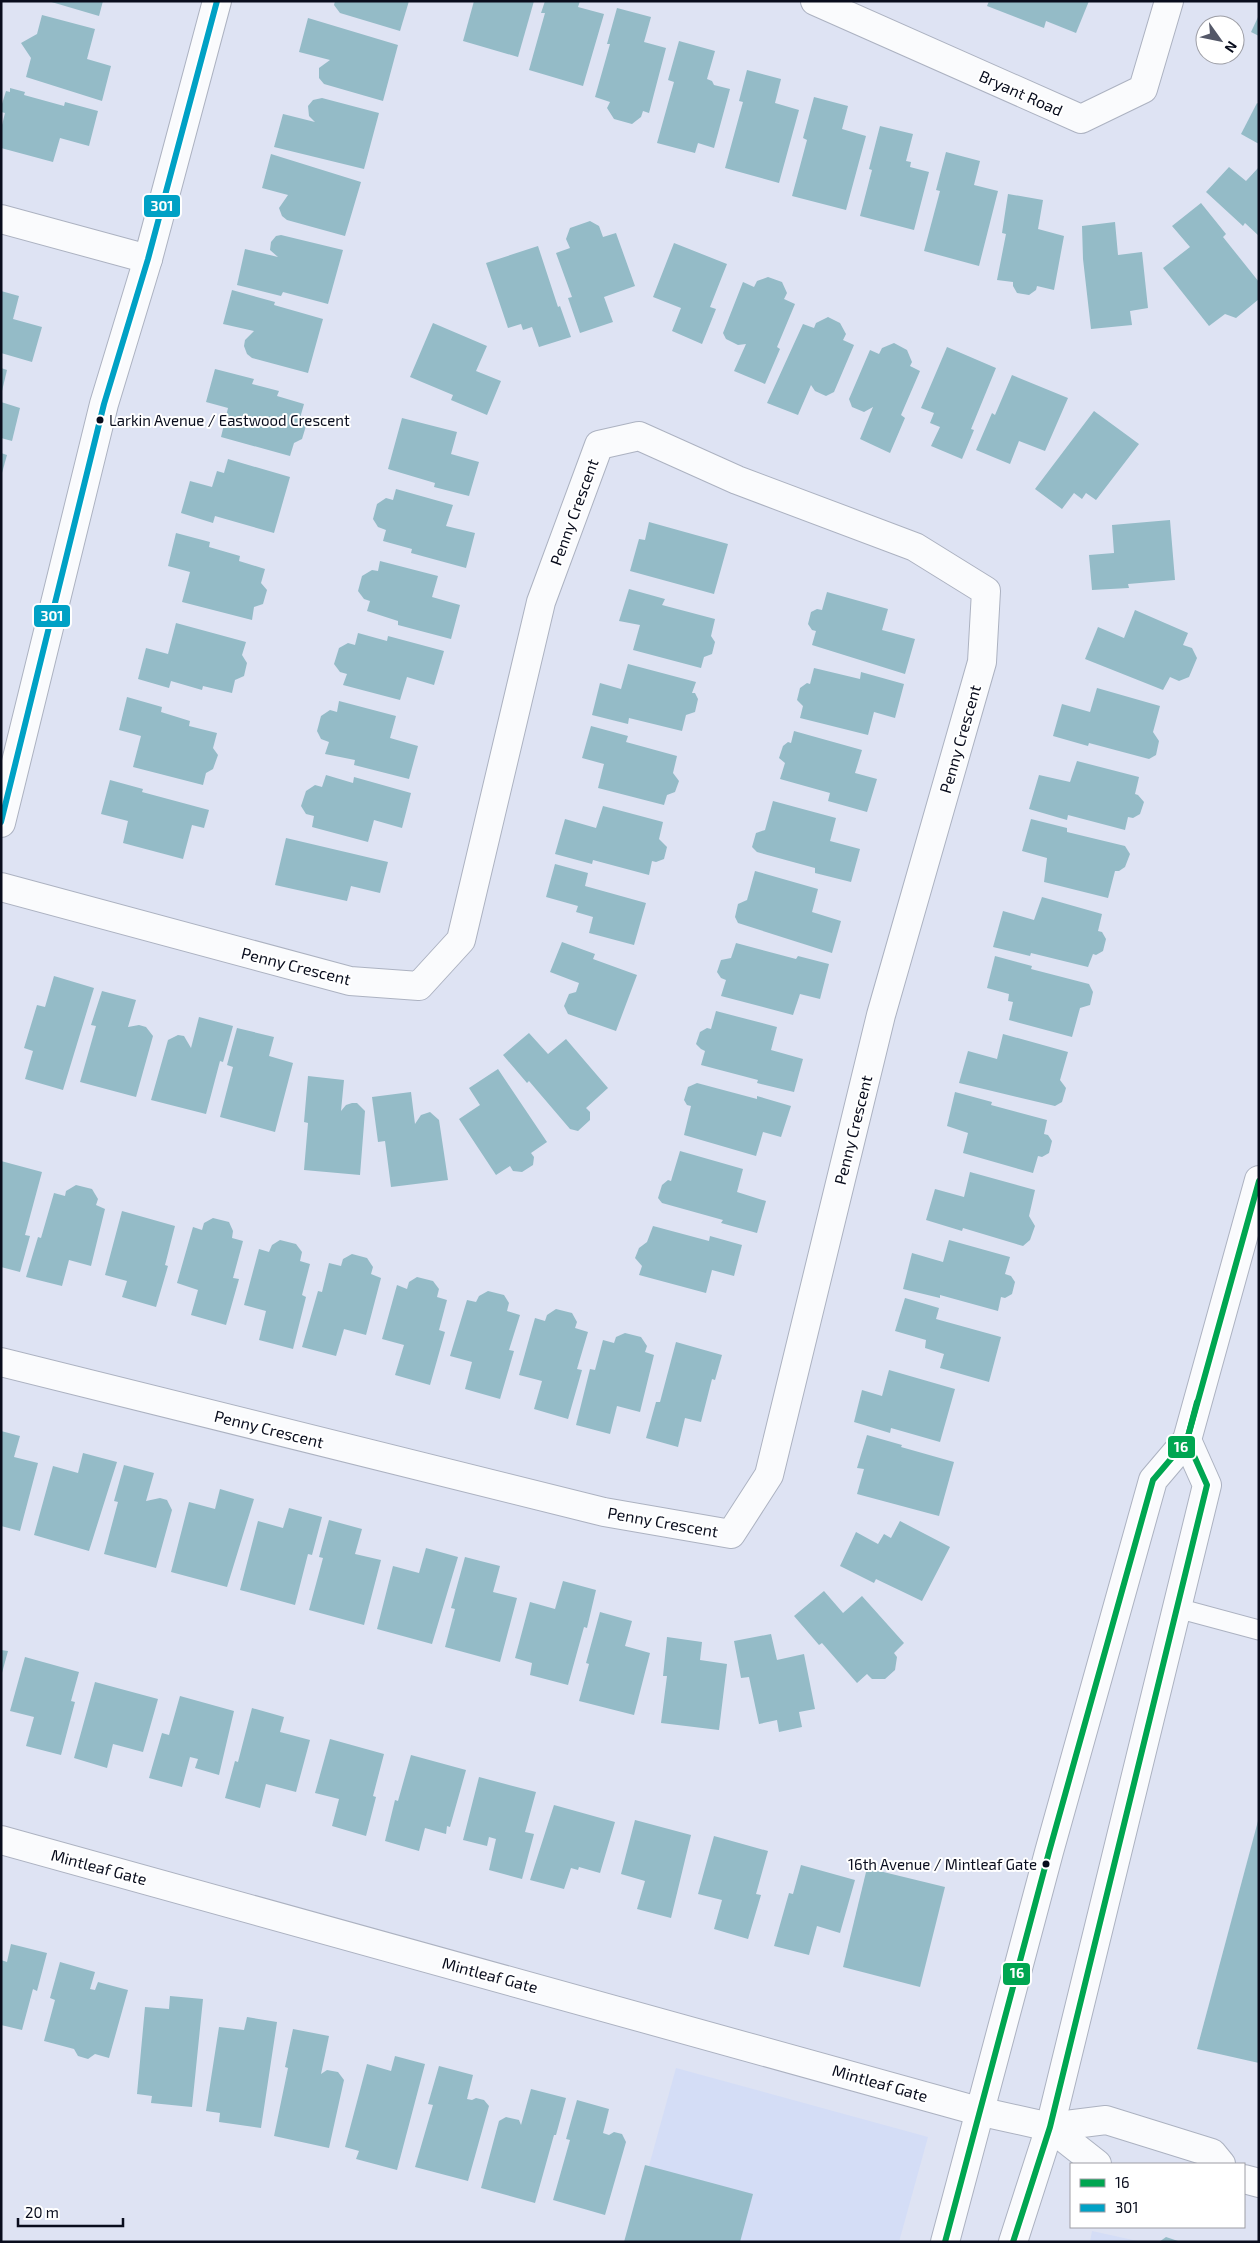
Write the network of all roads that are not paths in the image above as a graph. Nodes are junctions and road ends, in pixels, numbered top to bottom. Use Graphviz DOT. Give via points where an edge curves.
graph roads {
  1 [pos="216,1"];
  2 [pos="816,1"];
  3 [pos="1169,1"];
  4 [pos="1,219"];
  5 [pos="148,259"];
  6 [pos="1,823"];
  7 [pos="1,887"];
  8 [pos="1259,1180"];
  9 [pos="1,1362"];
  10 [pos="1187,1440"];
  11 [pos="1177,1608"];
  12 [pos="1259,1630"];
  13 [pos="1,1840"];
  14 [pos="978,2111"];
  15 [pos="1050,2127"];
  16 [pos="1096,2163"];
  17 [pos="1220,2163"];
  18 [pos="1245,2179"];
  19 [pos="1259,2182"];
  20 [pos="945,2242"];
  21 [pos="1012,2242"];
  1 -- 5 [label="street"];
  2 -- 3 [label="street, Bryant Road" via="1081,119 1143,89"];
  4 -- 5 [label="street"];
  5 -- 6 [label="street" via="104,404"];
  7 -- 9 [label="street, Penny Crescent" via="350,981 419,986 461,940 541,602 598,445 639,436 737,480 915,546 986,591 982,662 882,1015 769,1475 731,1534 604,1512"];
  8 -- 10 [label="street"];
  10 -- 11 [label="street" via="1207,1485"];
  10 -- 14 [label="street" via="1153,1480"];
  11 -- 12 [label="lane"];
  11 -- 15 [label="street"];
  13 -- 14 [label="street, Mintleaf Gate"];
  14 -- 15 [label="street, Mintleaf Gate"];
  14 -- 20 [label="street"];
  15 -- 16 [label="street"];
  15 -- 17 [label="street" via="1106,2120 1212,2153"];
  15 -- 21 [label="street"];
  18 -- 19 [label="street"];
}
